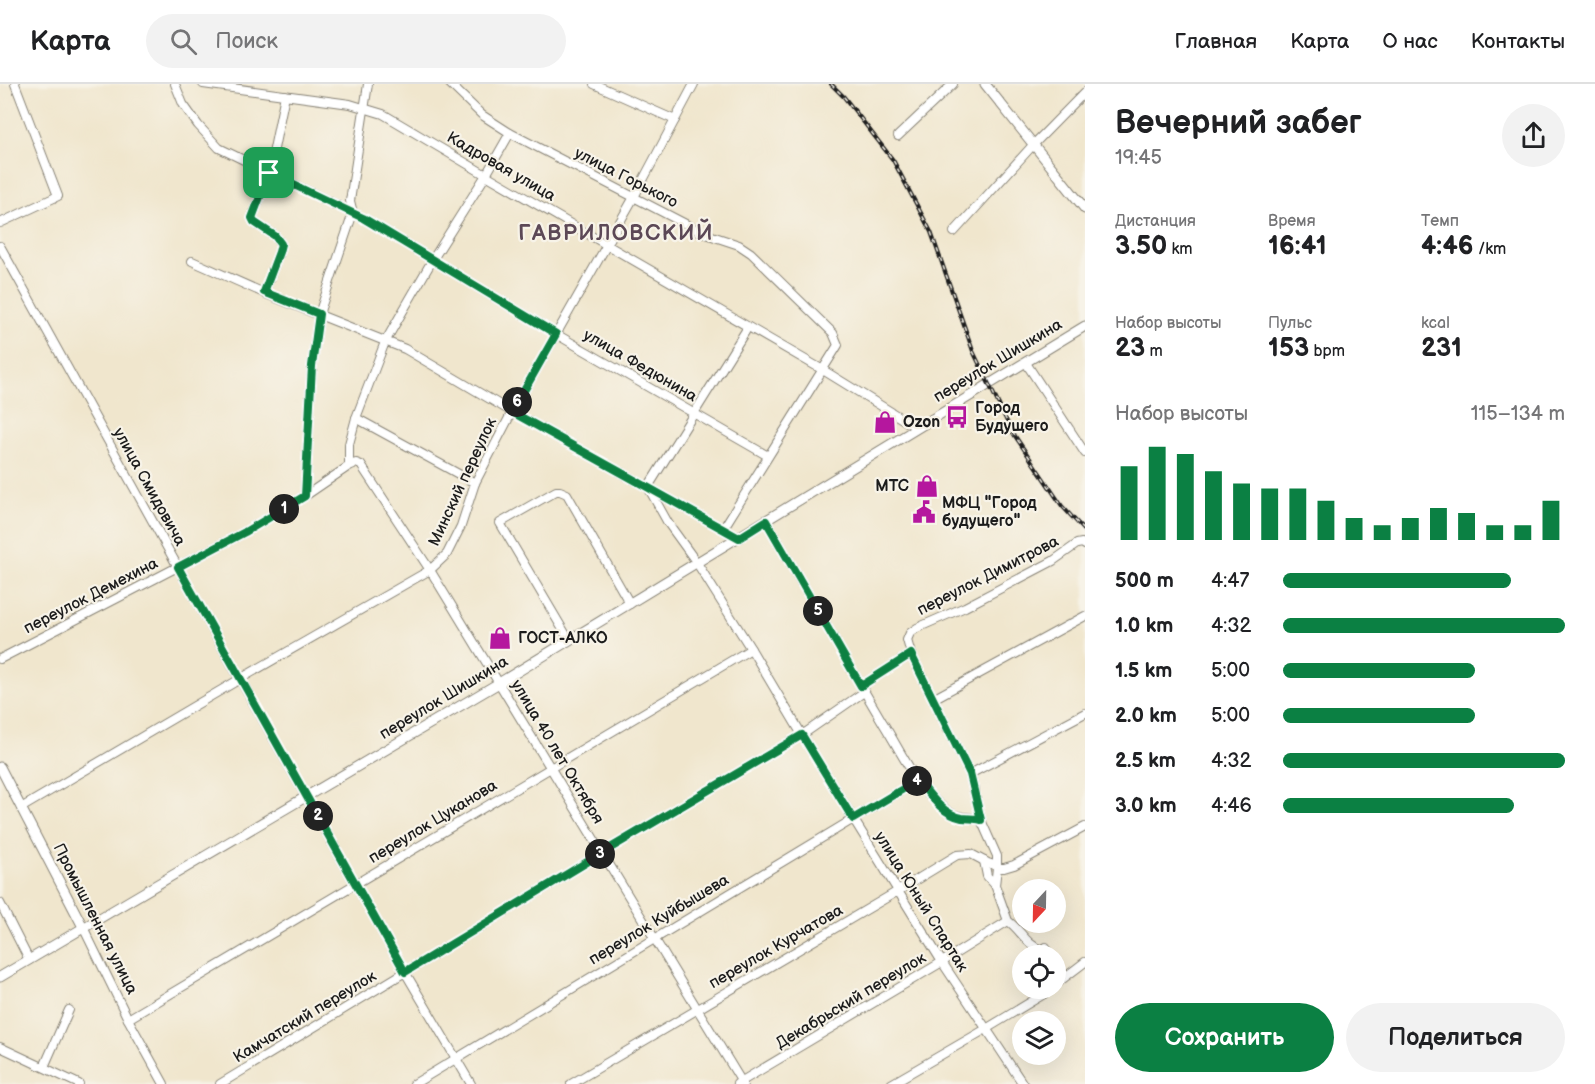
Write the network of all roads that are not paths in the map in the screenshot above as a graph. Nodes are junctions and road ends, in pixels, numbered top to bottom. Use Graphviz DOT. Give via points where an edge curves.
graph roads {
  1 [pos="15,84"];
  2 [pos="175,84"];
  3 [pos="203,84"];
  4 [pos="368,84"];
  5 [pos="450,84"];
  6 [pos="594,84"];
  7 [pos="694,84"];
  8 [pos="953,84"];
  9 [pos="985,84"];
  10 [pos="1085,92"];
  11 [pos="285,95"];
  12 [pos="365,107"];
  13 [pos="675,120"];
  14 [pos="510,133"];
  15 [pos="898,136"];
  16 [pos="1033,145"];
  17 [pos="269,173"];
  18 [pos="486,175"];
  19 [pos="633,197"];
  20 [pos="1085,209"];
  21 [pos="353,213"];
  22 [pos="0,223"];
  23 [pos="954,231"];
  24 [pos="607,244"];
  25 [pos="0,246"];
  26 [pos="433,259"];
  27 [pos="192,261"];
  28 [pos="264,292"];
  29 [pos="319,314"];
  30 [pos="1085,326"];
  31 [pos="748,327"];
  32 [pos="556,334"];
  33 [pos="385,342"];
  34 [pos="1026,363"];
  35 [pos="823,370"];
  36 [pos="512,412"];
  37 [pos="694,413"];
  38 [pos="356,418"];
  39 [pos="917,428"];
  40 [pos="1085,453"];
  41 [pos="768,456"];
  42 [pos="349,466"];
  43 [pos="475,483"];
  44 [pos="648,487"];
  45 [pos="305,496"];
  46 [pos="766,521"];
  47 [pos="723,529"];
  48 [pos="739,538"];
  49 [pos="1084,544"];
  50 [pos="697,563"];
  51 [pos="178,567"];
  52 [pos="430,570"];
  53 [pos="630,604"];
  54 [pos="1085,616"];
  55 [pos="569,640"];
  56 [pos="751,649"];
  57 [pos="911,654"];
  58 [pos="0,659"];
  59 [pos="240,679"];
  60 [pos="499,683"];
  61 [pos="862,689"];
  62 [pos="933,699"];
  63 [pos="1085,713"];
  64 [pos="802,735"];
  65 [pos="0,767"];
  66 [pos="550,768"];
  67 [pos="970,774"];
  68 [pos="918,780"];
  69 [pos="307,796"];
  70 [pos="21,808"];
  71 [pos="853,819"];
  72 [pos="981,820"];
  73 [pos="1085,827"];
  74 [pos="602,853"];
  75 [pos="984,861"];
  76 [pos="997,867"];
  77 [pos="356,884"];
  78 [pos="995,885"];
  79 [pos="898,891"];
  80 [pos="0,903"];
  81 [pos="1008,921"];
  82 [pos="83,927"];
  83 [pos="654,939"];
  84 [pos="1030,945"];
  85 [pos="30,960"];
  86 [pos="942,962"];
  87 [pos="1085,962"];
  88 [pos="405,972"];
  89 [pos="1066,976"];
  90 [pos="0,977"];
  91 [pos="1036,999"];
  92 [pos="697,1009"];
  93 [pos="69,1010"];
  94 [pos="129,1019"];
  95 [pos="986,1029"];
  96 [pos="0,1047"];
  97 [pos="456,1059"];
  98 [pos="44,1067"];
  99 [pos="741,1083"];
  100 [pos="79,1084"];
  101 [pos="164,1084"];
  102 [pos="220,1084"];
  103 [pos="414,1084"];
  104 [pos="471,1084"];
  105 [pos="571,1084"];
  106 [pos="891,1084"];
  107 [pos="1023,1084"];
  1 -- 22 [label="street" via="58,196"];
  2 -- 17 [label="street, улица Федюнина" via="183,104 219,148"];
  3 -- 11 [label="street, Кадровая улица"];
  4 -- 12 [label="street"];
  5 -- 14 [label="street, улица Горького" via="482,115"];
  6 -- 13 [label="street"];
  7 -- 13 [label="street, Минский переулок"];
  8 -- 15 [label="street"];
  9 -- 16 [label="main road"];
  10 -- 16 [label="street"];
  11 -- 12 [label="street, Кадровая улица"];
  11 -- 17 [label="street"];
  12 -- 18 [label="street, Кадровая улица"];
  12 -- 21 [label="street" via="350,201"];
  13 -- 19 [label="street, Минский переулок"];
  14 -- 18 [label="street"];
  14 -- 19 [label="street, улица Горького"];
  16 -- 20 [label="main road"];
  16 -- 23 [label="street"];
  17 -- 21 [label="street, улица Федюнина"];
  17 -- 28 [label="street" via="252,218 281,244"];
  18 -- 24 [label="street, Кадровая улица"];
  18 -- 26 [label="street"];
  19 -- 24 [label="street, Минский переулок"];
  19 -- 35 [label="street, улица Горького" via="751,253 833,333 838,345"];
  21 -- 26 [label="street, улица Федюнина"];
  21 -- 29 [label="street"];
  24 -- 31 [label="street, Кадровая улица"];
  24 -- 32 [label="street, Минский переулок"];
  25 -- 51 [label="street, улица Смидовича"];
  26 -- 32 [label="street, улица Федюнина"];
  26 -- 33 [label="street"];
  27 -- 28 [label="street"];
  28 -- 29 [label="street"];
  29 -- 33 [label="street"];
  29 -- 45 [label="street"];
  30 -- 34 [label="main road, переулок Шишкина"];
  31 -- 35 [label="street, Кадровая улица"];
  31 -- 37 [label="street"];
  32 -- 36 [label="street, Минский переулок"];
  32 -- 37 [label="street, улица Федюнина"];
  33 -- 36 [label="street" via="405,349"];
  33 -- 38 [label="street"];
  34 -- 39 [label="main road, переулок Шишкина"];
  34 -- 40 [label="street"];
  35 -- 39 [label="street, Кадровая улица"];
  35 -- 41 [label="street"];
  36 -- 43 [label="street, Минский переулок"];
  36 -- 44 [label="street"];
  37 -- 41 [label="street, улица Федюнина"];
  37 -- 44 [label="street"];
  38 -- 42 [label="street" via="349,444"];
  38 -- 43 [label="street"];
  39 -- 46 [label="main road, переулок Шишкина"];
  41 -- 47 [label="street"];
  42 -- 45 [label="street, переулок Демехина"];
  42 -- 52 [label="street, улица 40 лет Октября" via="361,465"];
  43 -- 52 [label="street, Минский переулок" via="447,554"];
  44 -- 47 [label="street"];
  44 -- 50 [label="street, улица Юный Спартак"];
  45 -- 51 [label="street, переулок Демехина"];
  46 -- 48 [label="main road, переулок Шишкина"];
  46 -- 61 [label="street"];
  47 -- 48 [label="street"];
  48 -- 50 [label="main road, переулок Шишкина"];
  49 -- 57 [label="street, переулок Димитрова" via="1077,544 1053,561 918,627 908,637"];
  50 -- 53 [label="main road, переулок Шишкина"];
  50 -- 56 [label="street, улица Юный Спартак"];
  51 -- 58 [label="street, переулок Демехина"];
  51 -- 59 [label="street, улица Смидовича"];
  52 -- 59 [label="street, Минский переулок"];
  52 -- 60 [label="street, улица 40 лет Октября"];
  53 -- 55 [label="main road, переулок Шишкина"];
  53 -- 55 [label="street" via="567,494 556,491 500,523"];
  54 -- 62 [label="street"];
  55 -- 60 [label="main road, переулок Шишкина"];
  56 -- 64 [label="street, улица Юный Спартак"];
  56 -- 66 [label="street, переулок Цуканова"];
  57 -- 61 [label="street"];
  57 -- 62 [label="street"];
  59 -- 69 [label="street, улица Смидовича"];
  59 -- 70 [label="street, Минский переулок"];
  60 -- 66 [label="street, улица 40 лет Октября"];
  60 -- 69 [label="main road, переулок Шишкина"];
  61 -- 64 [label="street, Камчатский переулок"];
  61 -- 68 [label="street"];
  62 -- 67 [label="street"];
  63 -- 67 [label="street"];
  64 -- 71 [label="street, улица Юный Спартак"];
  64 -- 74 [label="street, Камчатский переулок"];
  65 -- 70 [label="main road, Промышленная улица"];
  66 -- 74 [label="street, улица 40 лет Октября"];
  66 -- 77 [label="street, переулок Цуканова"];
  67 -- 72 [label="street"];
  68 -- 71 [label="street, переулок Куйбышева"];
  68 -- 72 [label="street" via="953,815"];
  69 -- 77 [label="street, улица Смидовича"];
  69 -- 82 [label="main road, переулок Шишкина"];
  70 -- 82 [label="main road, Промышленная улица"];
  71 -- 79 [label="street, улица Юный Спартак"];
  71 -- 83 [label="street, переулок Куйбышева"];
  72 -- 76 [label="street" via="997,856"];
  73 -- 76 [label="street" via="1014,865"];
  74 -- 83 [label="street, улица 40 лет Октября"];
  74 -- 88 [label="street, Камчатский переулок"];
  75 -- 76 [label="street, переулок Курчатова"];
  75 -- 78 [label="street" via="987,876"];
  75 -- 79 [label="street, переулок Курчатова" via="970,854 957,855"];
  76 -- 78 [label="street"];
  77 -- 88 [label="street, улица Смидовича"];
  77 -- 94 [label="street, переулок Цуканова"];
  78 -- 81 [label="street"];
  79 -- 86 [label="street, улица Юный Спартак"];
  79 -- 92 [label="street, переулок Курчатова"];
  80 -- 85 [label="street"];
  81 -- 84 [label="street"];
  81 -- 86 [label="street, Декабрьский переулок"];
  82 -- 85 [label="main road, переулок Шишкина"];
  82 -- 94 [label="street, Промышленная улица"];
  83 -- 92 [label="street, улица 40 лет Октября"];
  83 -- 97 [label="street, переулок Куйбышева"];
  85 -- 90 [label="main road, переулок Шишкина"];
  86 -- 95 [label="street, улица Юный Спартак"];
  86 -- 99 [label="street, Декабрьский переулок"];
  87 -- 89 [label="street"];
  88 -- 97 [label="street, улица Смидовича"];
  88 -- 102 [label="street, Камчатский переулок"];
  91 -- 95 [label="street"];
  92 -- 99 [label="street, улица 40 лет Октября"];
  92 -- 105 [label="street, переулок Курчатова"];
  93 -- 98 [label="street"];
  94 -- 101 [label="street, Промышленная улица"];
  95 -- 106 [label="street"];
  95 -- 107 [label="street, улица Юный Спартак"];
  96 -- 98 [label="street"];
  97 -- 103 [label="street, переулок Куйбышева"];
  97 -- 104 [label="street, улица Смидовича"];
  98 -- 100 [label="street"];
}
